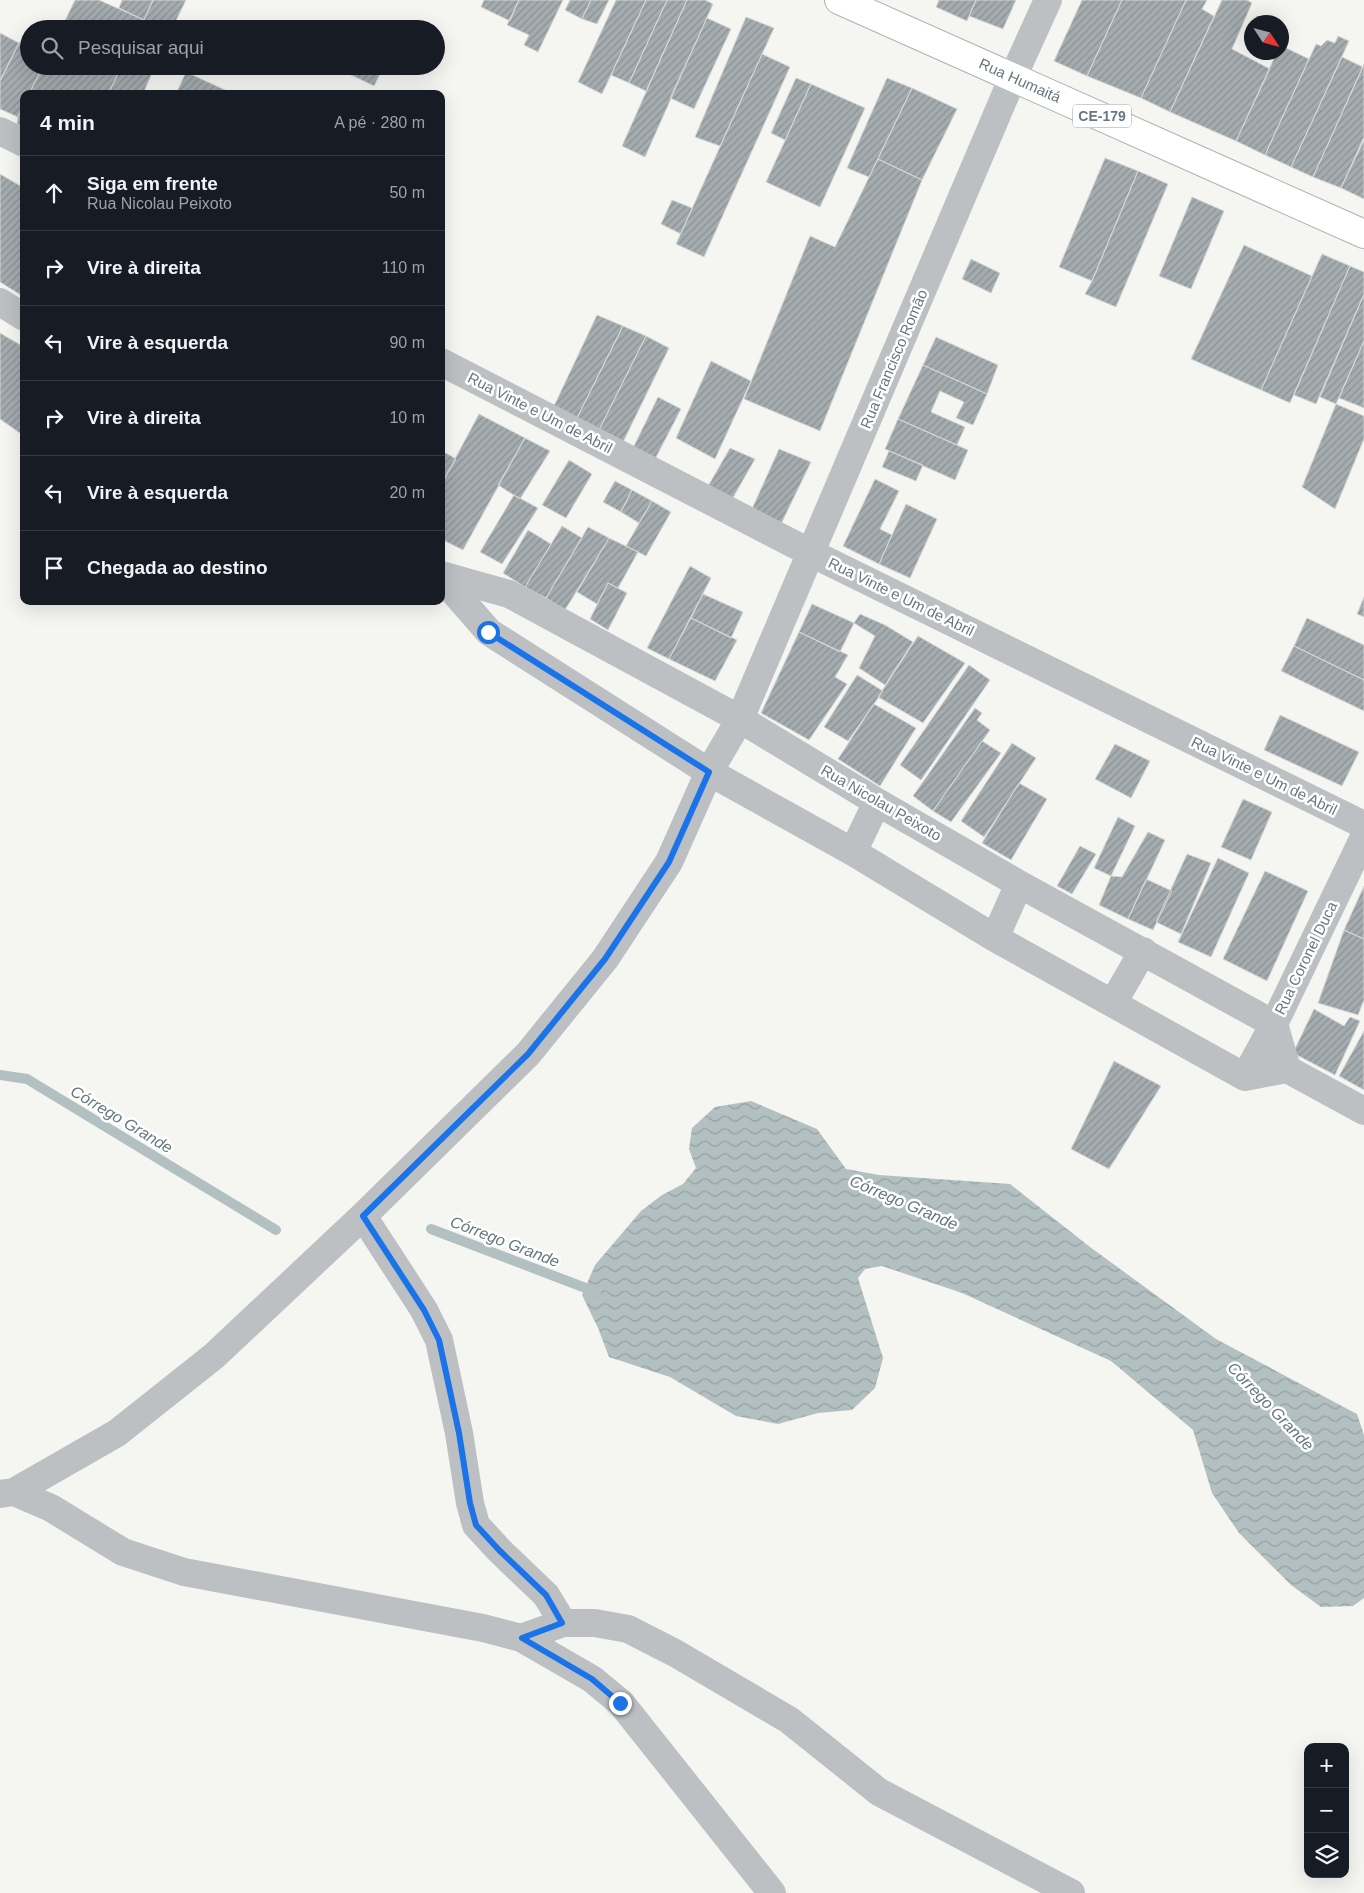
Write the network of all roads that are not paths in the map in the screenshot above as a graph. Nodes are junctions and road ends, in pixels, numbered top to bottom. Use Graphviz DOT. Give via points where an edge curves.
graph roads {
  1 [pos="839,0"];
  2 [pos="1048,0"];
  3 [pos="1013,77"];
  4 [pos="0,131"];
  5 [pos="20,141"];
  6 [pos="1364,234"];
  7 [pos="0,302"];
  8 [pos="20,314"];
  9 [pos="445,364"];
  10 [pos="812,553"];
  11 [pos="445,577"];
  12 [pos="445,581"];
  13 [pos="740,719"];
  14 [pos="709,772"];
  15 [pos="877,802"];
  16 [pos="1364,825"];
  17 [pos="1364,837"];
  18 [pos="853,852"];
  19 [pos="1019,884"];
  20 [pos="996,938"];
  21 [pos="1143,950"];
  22 [pos="1113,1003"];
  23 [pos="1274,1024"];
  24 [pos="1287,1069"];
  25 [pos="1246,1077"];
  26 [pos="1364,1111"];
  27 [pos="363,1216"];
  28 [pos="7,1493"];
  29 [pos="562,1623"];
  30 [pos="522,1638"];
  31 [pos="772,1893"];
  32 [pos="1071,1893"];
  1 -- 3 [label="main road, Rua Humaitá / CE-179"];
  2 -- 3 [label="street, Rua Francisco Romão"];
  3 -- 6 [label="main road, Rua Humaitá / CE-179"];
  3 -- 10 [label="street, Rua Francisco Romão"];
  4 -- 5 [label="street"];
  7 -- 8 [label="street"];
  9 -- 10 [label="street, Rua Vinte e Um de Abril"];
  10 -- 13 [label="street, Rua Francisco Romão"];
  10 -- 16 [label="street, Rua Vinte e Um de Abril"];
  11 -- 13 [label="street, Rua Nicolau Peixoto" via="509,594"];
  12 -- 14 [label="street, Rua Nicolau Peixoto" via="488,632"];
  13 -- 14 [label="street, Rua Francisco Romão"];
  13 -- 15 [label="street, Rua Nicolau Peixoto"];
  14 -- 18 [label="street, Rua Nicolau Peixoto"];
  14 -- 27 [label="street, Rua Francisco Romão" via="669,862 605,959 528,1054"];
  15 -- 18 [label="street"];
  15 -- 19 [label="street, Rua Nicolau Peixoto"];
  17 -- 23 [label="street, Rua Coronel Duca"];
  18 -- 20 [label="street, Rua Nicolau Peixoto"];
  19 -- 20 [label="street"];
  19 -- 21 [label="street, Rua Nicolau Peixoto"];
  20 -- 22 [label="street, Rua Nicolau Peixoto"];
  21 -- 22 [label="street"];
  21 -- 23 [label="street, Rua Nicolau Peixoto"];
  22 -- 25 [label="street, Rua Nicolau Peixoto"];
  23 -- 24 [label="street"];
  23 -- 25 [label="street, Rua Coronel Duca"];
  24 -- 25 [label="street"];
  24 -- 26 [label="street"];
  27 -- 28 [label="street, Rua Francisco Romão" via="214,1356 117,1433"];
  27 -- 29 [label="street" via="424,1310 439,1340 476,1525 546,1595"];
  28 -- 30 [label="street" via="51,1508 123,1552 184,1572 474,1626"];
  29 -- 30 [label="street"];
  29 -- 32 [label="street" via="595,1623 628,1629 667,1649 789,1720 879,1792"];
  30 -- 31 [label="street" via="592,1679 620,1703"];
}
